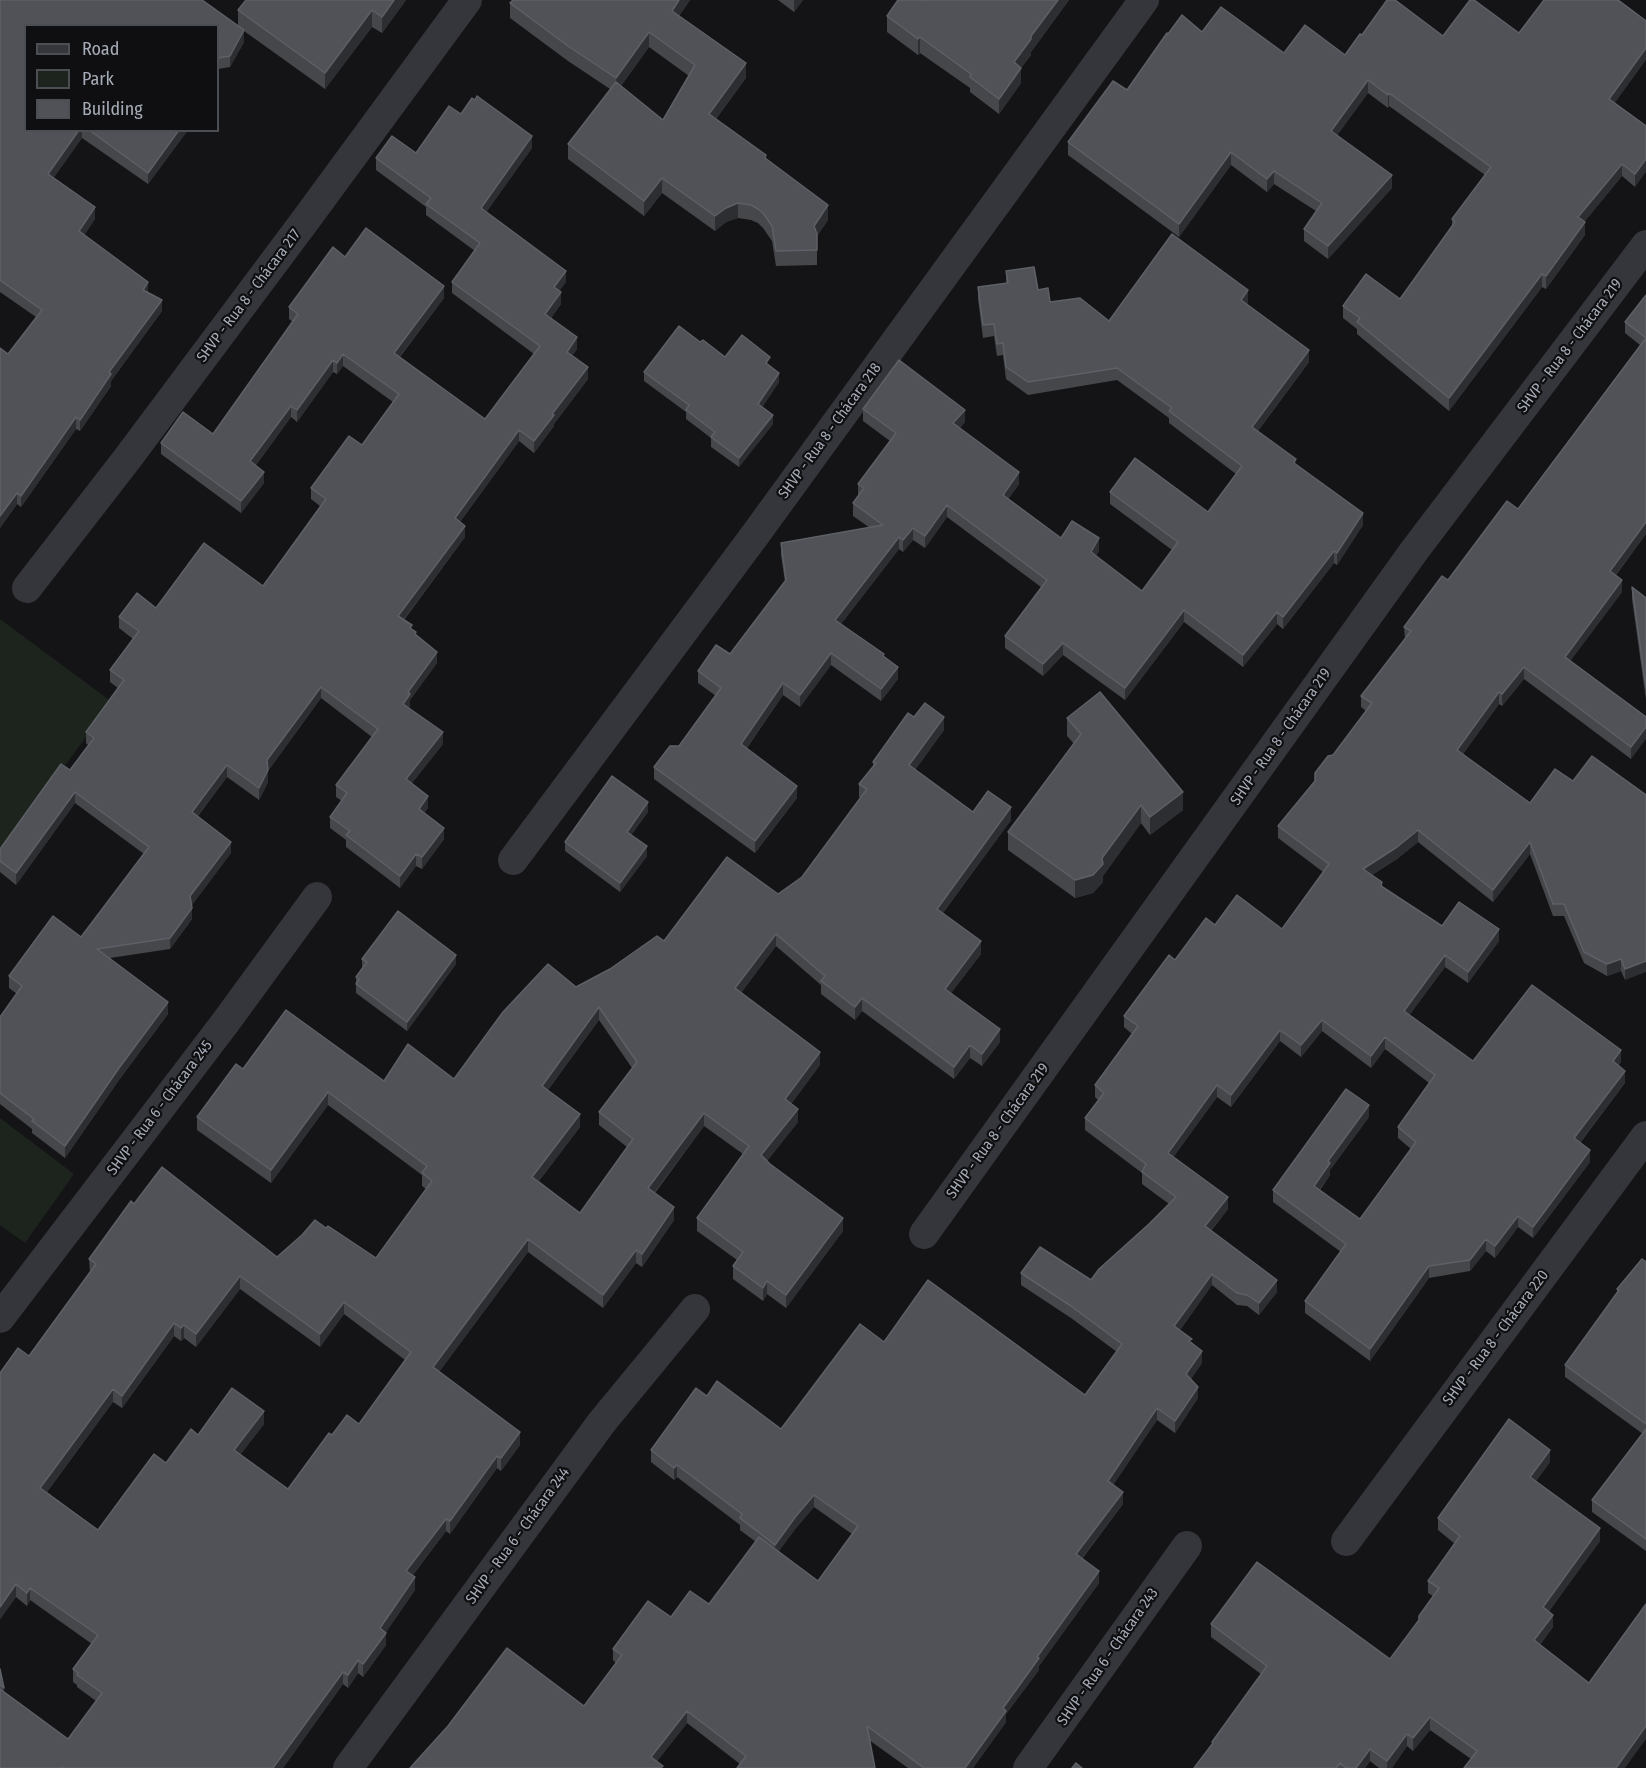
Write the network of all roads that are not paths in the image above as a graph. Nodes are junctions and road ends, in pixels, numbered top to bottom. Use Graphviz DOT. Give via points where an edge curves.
graph roads {
  1 [pos="467,0"];
  2 [pos="1144,0"];
  3 [pos="1646,245"];
  4 [pos="27,588"];
  5 [pos="513,860"];
  6 [pos="317,897"];
  7 [pos="1646,1136"];
  8 [pos="924,1234"];
  9 [pos="695,1309"];
  10 [pos="0,1318"];
  11 [pos="1346,1541"];
  12 [pos="1187,1546"];
  13 [pos="348,1768"];
  14 [pos="1028,1768"];
  1 -- 4 [label="street, SHVP - Rua 8 - Chácara 217"];
  2 -- 5 [label="street, SHVP - Rua 8 - Chácara 218"];
  3 -- 8 [label="street, SHVP - Rua 8 - Chácara 219" via="1414,551"];
  6 -- 10 [label="street, SHVP - Rua 6 - Chácara 245"];
  7 -- 11 [label="street, SHVP - Rua 8 - Chácara 220"];
  9 -- 13 [label="street, SHVP - Rua 6 - Chácara 244" via="602,1422"];
  12 -- 14 [label="street, SHVP - Rua 6 - Chácara 243"];
}
